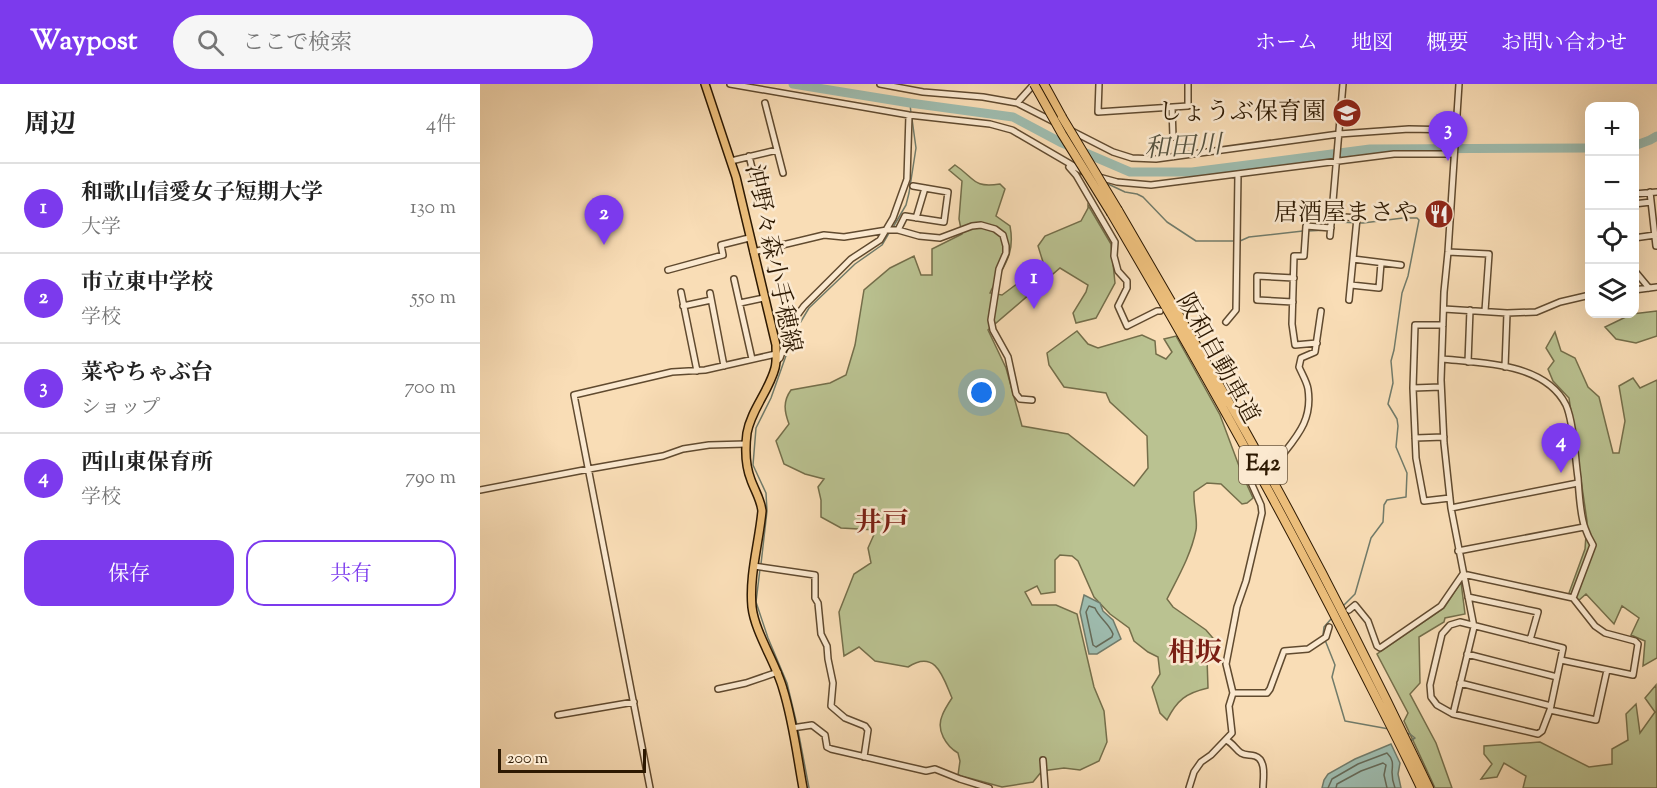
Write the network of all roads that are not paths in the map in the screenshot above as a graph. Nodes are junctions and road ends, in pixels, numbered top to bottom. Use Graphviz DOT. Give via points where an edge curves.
graph roads {
  1 [pos="705,84"];
  2 [pos="730,84"];
  3 [pos="880,84"];
  4 [pos="1034,84"];
  5 [pos="1044,84"];
  6 [pos="1099,84"];
  7 [pos="1188,84"];
  8 [pos="1343,84"];
  9 [pos="1459,84"];
  10 [pos="765,103"];
  11 [pos="1017,104"];
  12 [pos="1172,108"];
  13 [pos="909,115"];
  14 [pos="1456,130"];
  15 [pos="1339,135"];
  16 [pos="1173,137"];
  17 [pos="777,150"];
  18 [pos="1454,153"];
  19 [pos="749,156"];
  20 [pos="1337,160"];
  21 [pos="731,161"];
  22 [pos="1066,163"];
  23 [pos="783,173"];
  24 [pos="1238,174"];
  25 [pos="755,180"];
  26 [pos="913,186"];
  27 [pos="925,188"];
  28 [pos="1654,192"];
  29 [pos="1639,194"];
  30 [pos="1651,202"];
  31 [pos="1639,204"];
  32 [pos="1114,212"];
  33 [pos="1332,216"];
  34 [pos="916,218"];
  35 [pos="1331,228"];
  36 [pos="886,230"];
  37 [pos="898,230"];
  38 [pos="1655,235"];
  39 [pos="1330,236"];
  40 [pos="1639,237"];
  41 [pos="749,238"];
  42 [pos="1657,246"];
  43 [pos="753,252"];
  44 [pos="1448,252"];
  45 [pos="1353,259"];
  46 [pos="1382,263"];
  47 [pos="1401,266"];
  48 [pos="668,270"];
  49 [pos="1639,275"];
  50 [pos="1293,278"];
  51 [pos="734,279"];
  52 [pos="1351,285"];
  53 [pos="1657,287"];
  54 [pos="1649,288"];
  55 [pos="1639,289"];
  56 [pos="681,292"];
  57 [pos="710,293"];
  58 [pos="764,297"];
  59 [pos="1585,297"];
  60 [pos="711,300"];
  61 [pos="1349,300"];
  62 [pos="1293,302"];
  63 [pos="740,303"];
  64 [pos="684,306"];
  65 [pos="1444,309"];
  66 [pos="1321,310"];
  67 [pos="1470,310"];
  68 [pos="1160,311"];
  69 [pos="1485,311"];
  70 [pos="1507,313"];
  71 [pos="1226,321"];
  72 [pos="1443,325"];
  73 [pos="1317,343"];
  74 [pos="777,357"];
  75 [pos="752,359"];
  76 [pos="1442,359"];
  77 [pos="1468,362"];
  78 [pos="724,366"];
  79 [pos="1505,367"];
  80 [pos="697,371"];
  81 [pos="1442,387"];
  82 [pos="1413,388"];
  83 [pos="1032,400"];
  84 [pos="1444,437"];
  85 [pos="1415,438"];
  86 [pos="746,444"];
  87 [pos="589,469"];
  88 [pos="1578,483"];
  89 [pos="480,490"];
  90 [pos="1449,498"];
  91 [pos="1450,508"];
  92 [pos="1584,527"];
  93 [pos="1458,551"];
  94 [pos="754,566"];
  95 [pos="1463,574"];
  96 [pos="1468,597"];
  97 [pos="1573,598"];
  98 [pos="1349,610"];
  99 [pos="1329,627"];
  100 [pos="1474,627"];
  101 [pos="1530,640"];
  102 [pos="1467,654"];
  103 [pos="1561,660"];
  104 [pos="1607,670"];
  105 [pos="778,672"];
  106 [pos="1557,677"];
  107 [pos="1460,683"];
  108 [pos="718,689"];
  109 [pos="1233,693"];
  110 [pos="634,702"];
  111 [pos="1550,708"];
  112 [pos="1453,714"];
  113 [pos="558,715"];
  114 [pos="792,728"];
  115 [pos="1226,740"];
  116 [pos="864,757"];
  117 [pos="1043,760"];
  118 [pos="1414,766"];
  119 [pos="650,788"];
  120 [pos="803,788"];
  121 [pos="989,788"];
  122 [pos="1045,788"];
  123 [pos="1189,788"];
  124 [pos="1263,788"];
  125 [pos="1420,788"];
  126 [pos="1428,788"];
  1 -- 21 [label="main road, 沖野々森小手穂線"];
  2 -- 13 [label="street"];
  3 -- 11 [label="street"];
  4 -- 11 [label="street"];
  4 -- 32 [label="highway, 阪和自動車道 / E42, bridge"];
  5 -- 32 [label="highway, 阪和自動車道 / E42, bridge"];
  6 -- 12 [label="street" via="1098,112"];
  7 -- 12 [label="street" via="1188,106"];
  8 -- 15 [label="street"];
  9 -- 14 [label="street"];
  10 -- 17 [label="street"];
  11 -- 15 [label="street" via="1132,158 1156,159"];
  12 -- 16 [label="street"];
  13 -- 22 [label="street" via="1012,130"];
  13 -- 36 [label="street" via="907,179"];
  14 -- 15 [label="street" via="1409,129"];
  14 -- 18 [label="street"];
  15 -- 20 [label="street"];
  17 -- 19 [label="street"];
  17 -- 23 [label="street"];
  18 -- 20 [label="street"];
  18 -- 44 [label="street"];
  19 -- 21 [label="street"];
  19 -- 25 [label="street"];
  20 -- 24 [label="street"];
  20 -- 33 [label="street"];
  21 -- 41 [label="main road, 沖野々森小手穂線"];
  22 -- 24 [label="street" via="1117,182 1151,185"];
  22 -- 68 [label="street" via="1115,242 1118,271 1127,281 1118,306 1127,326"];
  24 -- 71 [label="street" via="1236,310"];
  26 -- 27 [label="street"];
  27 -- 34 [label="street"];
  27 -- 34 [label="street" via="948,192 944,222"];
  28 -- 29 [label="street"];
  28 -- 30 [label="street"];
  30 -- 31 [label="street"];
  30 -- 38 [label="street"];
  32 -- 118 [label="highway, 阪和自動車道 / E42" via="1255,450 1339,608"];
  33 -- 35 [label="street"];
  33 -- 45 [label="street" via="1357,218"];
  34 -- 37 [label="street" via="905,216"];
  35 -- 39 [label="street"];
  35 -- 50 [label="street" via="1306,226 1304,256 1294,256"];
  36 -- 37 [label="street"];
  36 -- 43 [label="street" via="844,237 824,235"];
  36 -- 74 [label="street" via="880,240 851,259 804,306 793,321 780,358"];
  37 -- 83 [label="street" via="940,238 981,225 1003,235 1006,253 999,269 991,320 1008,357 1016,394 1020,399"];
  38 -- 40 [label="street"];
  38 -- 42 [label="street"];
  41 -- 43 [label="main road, 沖野々森小手穂線"];
  41 -- 48 [label="street" via="722,245 723,255"];
  43 -- 58 [label="main road, 沖野々森小手穂線"];
  44 -- 65 [label="street"];
  44 -- 69 [label="street" via="1489,254"];
  45 -- 46 [label="street"];
  45 -- 52 [label="street"];
  46 -- 47 [label="street"];
  46 -- 52 [label="street" via="1379,288"];
  49 -- 54 [label="street"];
  50 -- 62 [label="street"];
  50 -- 62 [label="street" via="1257,276 1257,300"];
  51 -- 63 [label="street"];
  52 -- 61 [label="street"];
  53 -- 54 [label="street"];
  54 -- 55 [label="street"];
  56 -- 64 [label="street"];
  57 -- 60 [label="street"];
  58 -- 63 [label="street"];
  58 -- 74 [label="main road, 沖野々森小手穂線"];
  59 -- 70 [label="street" via="1536,312"];
  60 -- 64 [label="street"];
  60 -- 78 [label="street"];
  62 -- 73 [label="street" via="1295,345"];
  63 -- 75 [label="street"];
  64 -- 80 [label="street"];
  65 -- 67 [label="street"];
  65 -- 72 [label="street"];
  66 -- 73 [label="street"];
  67 -- 69 [label="street"];
  67 -- 77 [label="street"];
  69 -- 70 [label="street"];
  70 -- 79 [label="street"];
  72 -- 76 [label="street"];
  72 -- 82 [label="street" via="1415,325"];
  73 -- 109 [label="street, bridge" via="1315,352 1301,358 1299,367 1308,387 1309,410 1303,427 1277,462 1249,478 1262,513 1226,664"];
  74 -- 75 [label="street"];
  74 -- 86 [label="main road, 沖野々森小手穂線"];
  75 -- 78 [label="street"];
  76 -- 77 [label="street"];
  76 -- 81 [label="street"];
  77 -- 79 [label="street"];
  78 -- 80 [label="street"];
  79 -- 88 [label="street" via="1537,376 1551,385 1566,406"];
  80 -- 87 [label="street" via="672,372 574,394"];
  81 -- 82 [label="street"];
  81 -- 84 [label="street"];
  82 -- 85 [label="street"];
  84 -- 85 [label="street"];
  84 -- 90 [label="street"];
  85 -- 90 [label="street" via="1424,501"];
  86 -- 87 [label="street" via="683,449"];
  86 -- 94 [label="main road, 沖野々森小手穂線" via="747,467 762,511"];
  87 -- 89 [label="street"];
  87 -- 110 [label="street"];
  88 -- 91 [label="street"];
  88 -- 92 [label="street"];
  90 -- 91 [label="street"];
  91 -- 93 [label="street"];
  92 -- 93 [label="street"];
  92 -- 97 [label="street" via="1593,545"];
  93 -- 95 [label="street"];
  94 -- 105 [label="main road, 沖野々森小手穂線" via="752,609"];
  94 -- 116 [label="street" via="815,575 821,634 833,683 831,706 845,718 866,726"];
  95 -- 96 [label="street"];
  95 -- 97 [label="street"];
  95 -- 98 [label="street" via="1441,606 1380,648 1368,621 1355,605"];
  96 -- 100 [label="street"];
  96 -- 101 [label="street" via="1538,612"];
  97 -- 104 [label="street" via="1595,626 1638,644 1633,675"];
  99 -- 109 [label="street" via="1326,637 1308,648 1284,651 1267,693"];
  100 -- 101 [label="street"];
  100 -- 102 [label="street"];
  100 -- 112 [label="street" via="1460,622 1450,625 1442,634 1430,685 1431,697"];
  101 -- 103 [label="street" via="1563,648"];
  102 -- 106 [label="street"];
  102 -- 107 [label="street"];
  103 -- 104 [label="street"];
  103 -- 106 [label="street"];
  104 -- 111 [label="street" via="1596,720"];
  105 -- 108 [label="street"];
  105 -- 114 [label="main road, 沖野々森小手穂線"];
  106 -- 111 [label="street"];
  107 -- 111 [label="street"];
  107 -- 112 [label="street"];
  109 -- 115 [label="street" via="1229,706 1232,733"];
  110 -- 113 [label="street"];
  110 -- 119 [label="street"];
  111 -- 112 [label="street" via="1538,734"];
  114 -- 116 [label="street" via="812,725 825,735 831,749"];
  114 -- 120 [label="main road, 沖野々森小手穂線"];
  115 -- 123 [label="street" via="1201,762"];
  115 -- 124 [label="street" via="1239,752 1262,761"];
  116 -- 121 [label="street" via="935,770"];
  117 -- 122 [label="street"];
  118 -- 125 [label="highway, 阪和自動車道 / E42"];
  118 -- 126 [label="highway, 阪和自動車道 / E42"];
}
